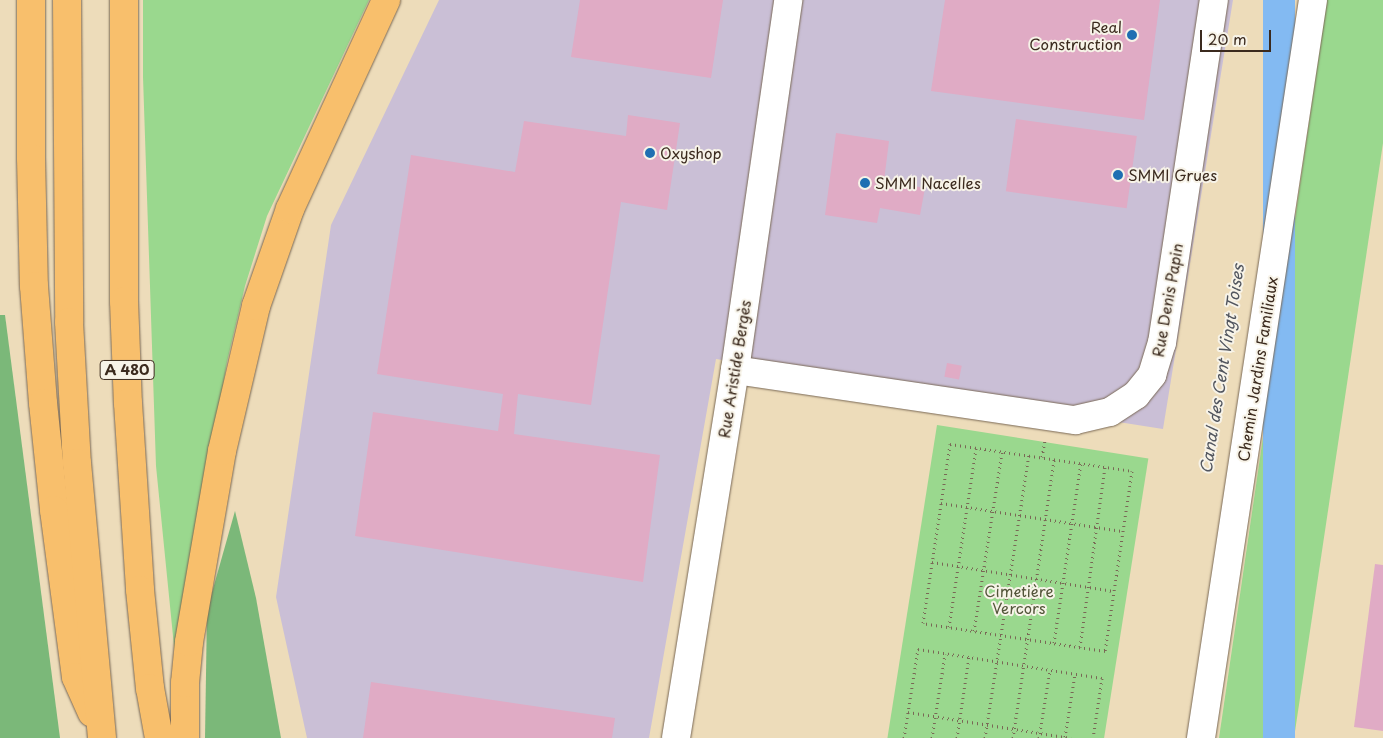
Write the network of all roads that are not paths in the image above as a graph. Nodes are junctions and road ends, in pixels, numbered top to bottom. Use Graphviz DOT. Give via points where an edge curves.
graph roads {
  1 [pos="31,0"];
  2 [pos="66,0"];
  3 [pos="124,0"];
  4 [pos="386,0"];
  5 [pos="788,0"];
  6 [pos="1214,0"];
  7 [pos="1313,0"];
  8 [pos="735,370"];
  9 [pos="101,734"];
  10 [pos="159,738"];
  11 [pos="185,738"];
  12 [pos="676,738"];
  13 [pos="1201,738"];
  1 -- 9 [label="highway" via="34,286 43,403 76,676"];
  2 -- 9 [label="highway" via="69,322 77,463"];
  3 -- 10 [label="highway, A 480" via="124,301 128,403 140,590 150,688"];
  4 -- 11 [label="highway" via="290,209 256,306 222,451 192,623 185,683"];
  5 -- 8 [label="street, Rue Aristide Bergès"];
  6 -- 8 [label="street, Rue Denis Papin" via="1162,342 1152,375 1136,395 1110,412 1075,420"];
  7 -- 13 [label="street, Chemin Jardins Familiaux"];
  8 -- 12 [label="street, Rue Aristide Bergès"];
}
